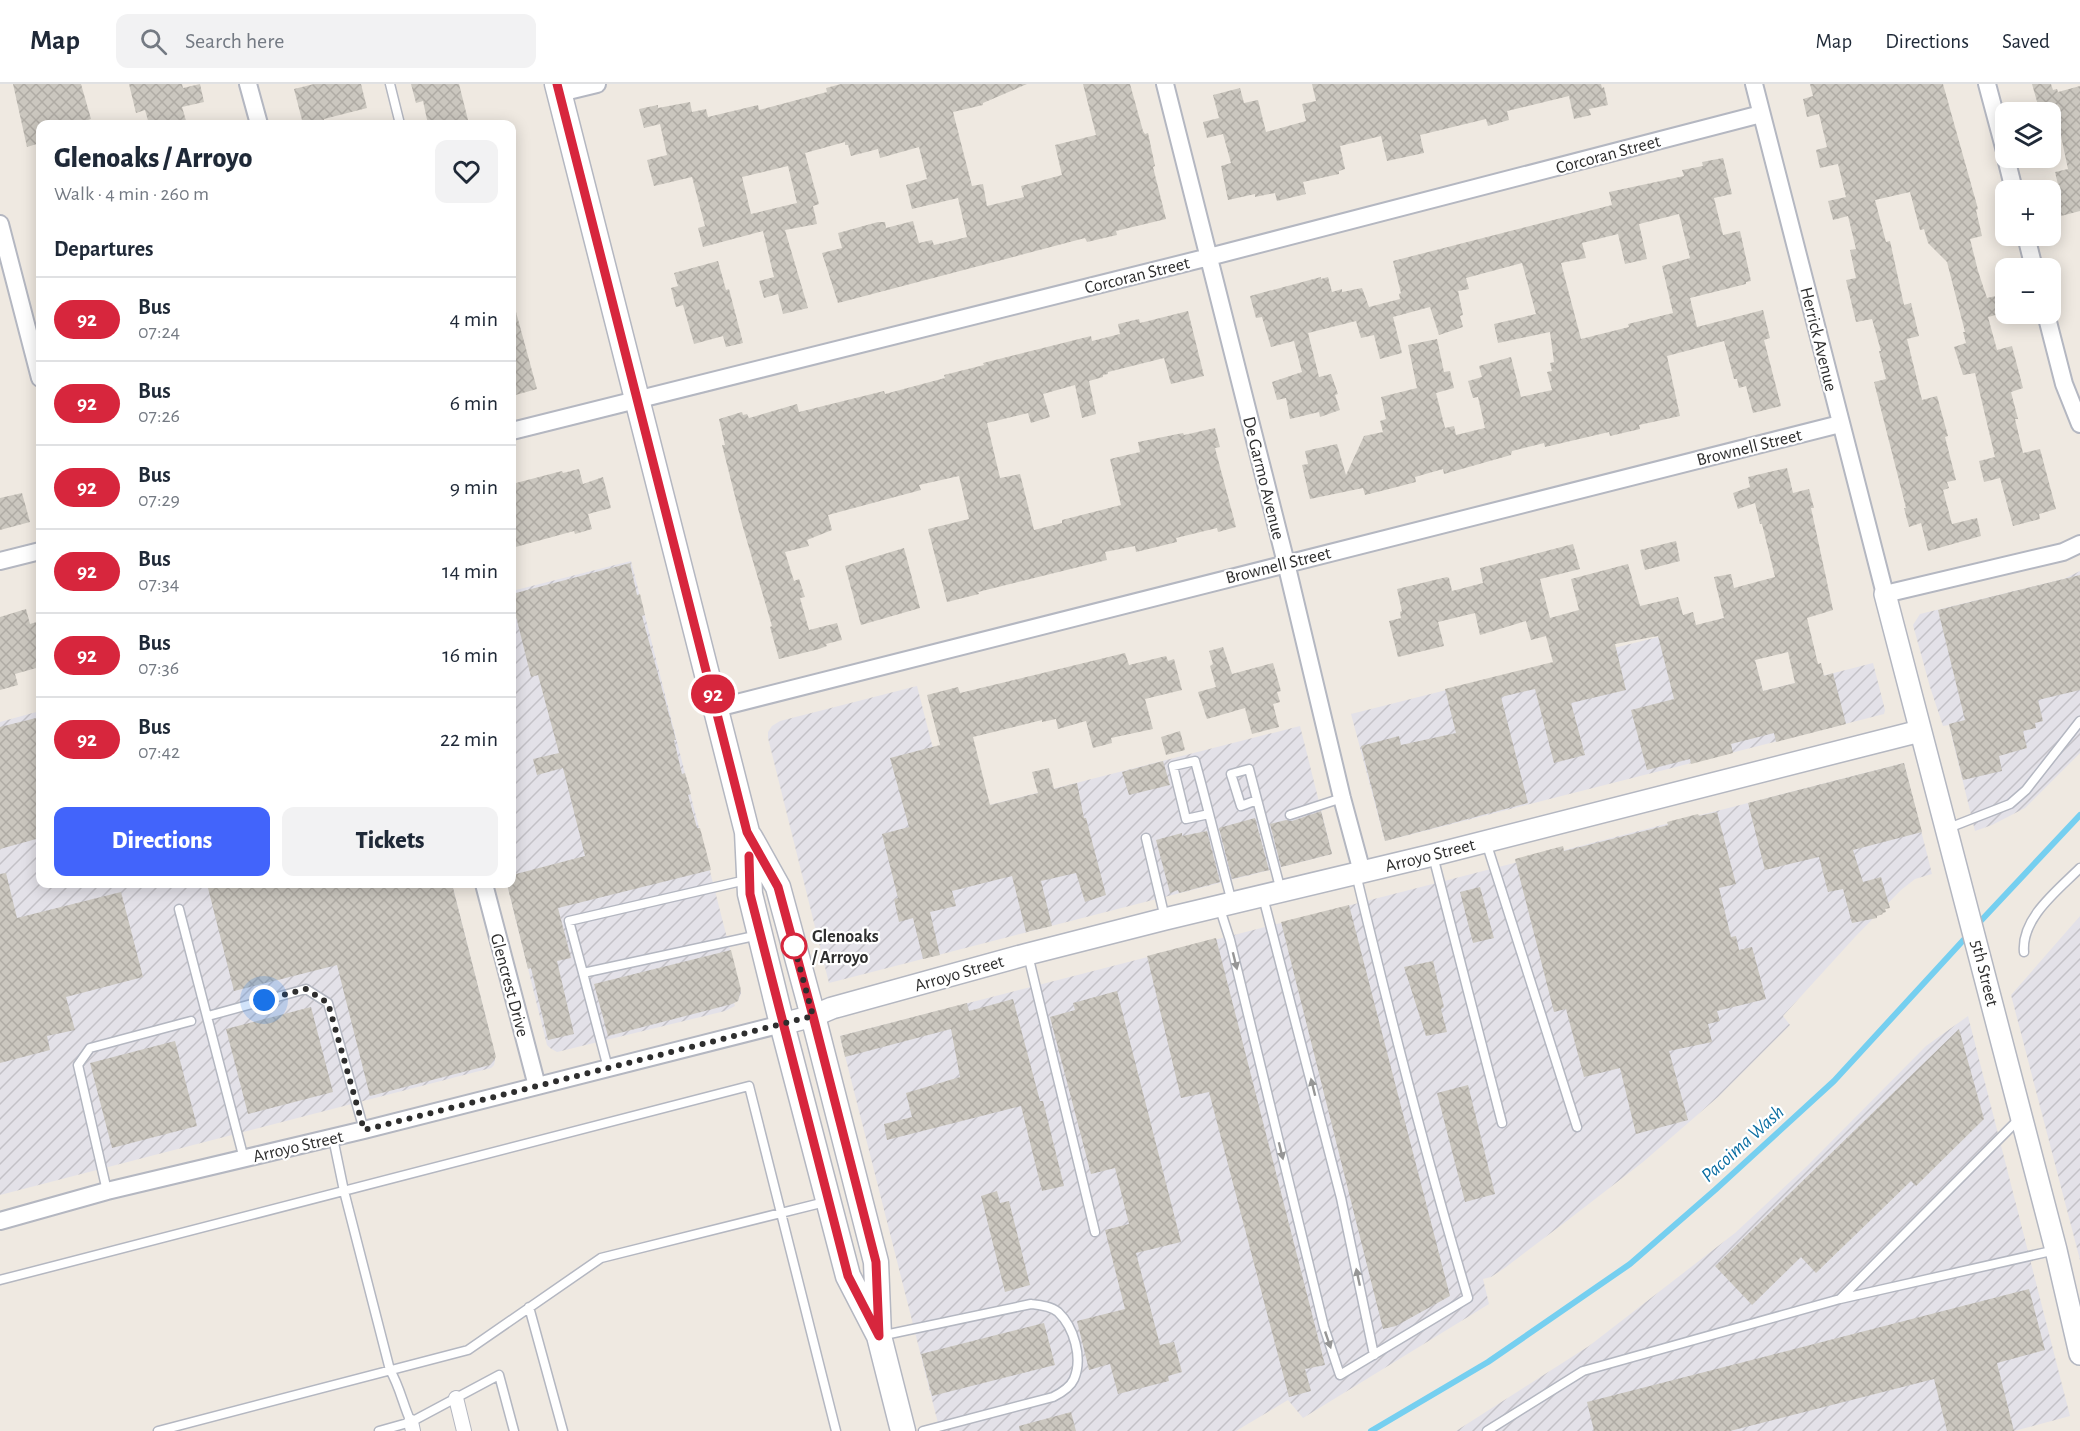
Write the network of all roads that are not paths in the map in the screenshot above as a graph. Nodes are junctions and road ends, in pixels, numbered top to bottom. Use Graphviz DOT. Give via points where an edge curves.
graph roads {
  1 [pos="248,84"];
  2 [pos="390,84"];
  3 [pos="597,84"];
  4 [pos="1165,84"];
  5 [pos="1754,84"];
  6 [pos="1987,84"];
  7 [pos="559,89"];
  8 [pos="1761,114"];
  9 [pos="1995,114"];
  10 [pos="258,120"];
  11 [pos="399,120"];
  12 [pos="1,234"];
  13 [pos="1209,257"];
  14 [pos="2049,324"];
  15 [pos="36,363"];
  16 [pos="638,399"];
  17 [pos="1840,424"];
  18 [pos="2080,424"];
  19 [pos="516,430"];
  20 [pos="2080,544"];
  21 [pos="36,552"];
  22 [pos="0,561"];
  23 [pos="1286,563"];
  24 [pos="1885,594"];
  25 [pos="717,708"];
  26 [pos="2080,721"];
  27 [pos="1920,731"];
  28 [pos="1342,798"];
  29 [pos="1257,801"];
  30 [pos="1209,814"];
  31 [pos="1290,815"];
  32 [pos="1946,829"];
  33 [pos="747,832"];
  34 [pos="1146,838"];
  35 [pos="1486,842"];
  36 [pos="1433,855"];
  37 [pos="2080,868"];
  38 [pos="1359,872"];
  39 [pos="750,879"];
  40 [pos="485,888"];
  41 [pos="1272,894"];
  42 [pos="1225,904"];
  43 [pos="179,909"];
  44 [pos="1165,919"];
  45 [pos="761,935"];
  46 [pos="2024,952"];
  47 [pos="1028,954"];
  48 [pos="583,973"];
  49 [pos="208,1016"];
  50 [pos="813,1016"];
  51 [pos="191,1021"];
  52 [pos="782,1024"];
  53 [pos="608,1068"];
  54 [pos="537,1086"];
  55 [pos="2022,1117"];
  56 [pos="1502,1123"];
  57 [pos="1577,1127"];
  58 [pos="364,1130"];
  59 [pos="333,1138"];
  60 [pos="244,1159"];
  61 [pos="107,1191"];
  62 [pos="344,1191"];
  63 [pos="829,1201"];
  64 [pos="781,1213"];
  65 [pos="0,1221"];
  66 [pos="1095,1232"];
  67 [pos="2056,1250"];
  68 [pos="0,1280"];
  69 [pos="1840,1299"];
  70 [pos="529,1307"];
  71 [pos="879,1336"];
  72 [pos="2079,1348"];
  73 [pos="1374,1355"];
  74 [pos="390,1370"];
  75 [pos="456,1398"];
  76 [pos="412,1427"];
  77 [pos="906,1430"];
  78 [pos="158,1431"];
  79 [pos="379,1431"];
  80 [pos="464,1431"];
  81 [pos="514,1431"];
  82 [pos="563,1431"];
  83 [pos="836,1431"];
  84 [pos="1486,1431"];
  1 -- 10 [label="street"];
  2 -- 11 [label="lane"];
  3 -- 7 [label="street"];
  4 -- 13 [label="street, De Garmo Avenue"];
  5 -- 8 [label="street, Herrick Avenue"];
  6 -- 9 [label="street"];
  7 -- 16 [label="main road"];
  8 -- 13 [label="street, Corcoran Street"];
  8 -- 17 [label="street, Herrick Avenue"];
  12 -- 15 [label="street"];
  13 -- 16 [label="street, Corcoran Street"];
  13 -- 23 [label="street, De Garmo Avenue"];
  14 -- 18 [label="street" via="2064,384"];
  16 -- 19 [label="street, Corcoran Street"];
  16 -- 25 [label="main road"];
  17 -- 23 [label="street, Brownell Street"];
  17 -- 24 [label="street, Herrick Avenue"];
  20 -- 24 [label="street" via="2063,552"];
  21 -- 22 [label="street"];
  23 -- 25 [label="street, Brownell Street"];
  23 -- 28 [label="street, De Garmo Avenue"];
  24 -- 27 [label="street, 5th Street"];
  25 -- 33 [label="main road"];
  26 -- 32 [label="lane" via="2026,790 2010,804"];
  27 -- 32 [label="street, 5th Street"];
  27 -- 35 [label="street, Arroyo Street"];
  28 -- 31 [label="lane"];
  28 -- 38 [label="street, De Garmo Avenue"];
  29 -- 41 [label="lane"];
  30 -- 30 [label="lane" via="1196,761 1173,766 1186,819"];
  30 -- 42 [label="lane"];
  32 -- 55 [label="street, 5th Street"];
  33 -- 39 [label="main road"];
  33 -- 50 [label="main road" via="778,887"];
  34 -- 44 [label="lane"];
  35 -- 36 [label="street, Arroyo Street"];
  35 -- 57 [label="lane"];
  36 -- 38 [label="street, Arroyo Street"];
  36 -- 56 [label="lane"];
  37 -- 46 [label="lane" via="2028,927"];
  38 -- 41 [label="street, Arroyo Street"];
  38 -- 73 [label="lane" via="1373,953 1468,1298"];
  39 -- 45 [label="main road"];
  39 -- 48 [label="lane" via="569,921"];
  40 -- 54 [label="street, Glencrest Drive"];
  41 -- 42 [label="street, Arroyo Street"];
  73 -- 41 [label="lane, one-way"];
  42 -- 44 [label="street, Arroyo Street"];
  42 -- 73 [label="lane, one-way" via="1230,939 1324,1327 1340,1375"];
  43 -- 49 [label="lane"];
  44 -- 47 [label="street, Arroyo Street"];
  45 -- 48 [label="lane"];
  45 -- 52 [label="main road"];
  47 -- 50 [label="street, Arroyo Street"];
  47 -- 66 [label="lane"];
  48 -- 53 [label="lane"];
  49 -- 58 [label="lane" via="306,989 328,1003"];
  49 -- 60 [label="lane"];
  50 -- 52 [label="street, Arroyo Street"];
  50 -- 71 [label="main road" via="876,1262"];
  51 -- 61 [label="lane" via="90,1048 78,1065"];
  52 -- 53 [label="street, Arroyo Street"];
  52 -- 63 [label="main road"];
  53 -- 54 [label="street, Arroyo Street"];
  54 -- 58 [label="street, Arroyo Street"];
  55 -- 67 [label="street, 5th Street"];
  55 -- 69 [label="lane"];
  58 -- 59 [label="street, Arroyo Street"];
  59 -- 60 [label="street, Arroyo Street"];
  59 -- 62 [label="lane"];
  60 -- 61 [label="street, Arroyo Street"];
  61 -- 65 [label="street, Arroyo Street"];
  62 -- 64 [label="lane" via="749,1086"];
  62 -- 68 [label="lane"];
  62 -- 74 [label="lane"];
  63 -- 64 [label="lane"];
  63 -- 71 [label="main road" via="848,1276"];
  64 -- 70 [label="lane" via="601,1258"];
  64 -- 83 [label="lane"];
  67 -- 69 [label="lane"];
  67 -- 72 [label="street, 5th Street"];
  69 -- 84 [label="lane" via="1583,1371"];
  70 -- 74 [label="lane" via="468,1350"];
  70 -- 82 [label="lane"];
  71 -- 77 [label="main road"];
  71 -- 77 [label="lane" via="1031,1304 1057,1311 1075,1342 1078,1366 1074,1380 1053,1397"];
  74 -- 76 [label="lane"];
  74 -- 78 [label="lane"];
  75 -- 76 [label="lane"];
  75 -- 80 [label="street"];
  75 -- 81 [label="lane" via="499,1375"];
  76 -- 79 [label="lane"];
}
